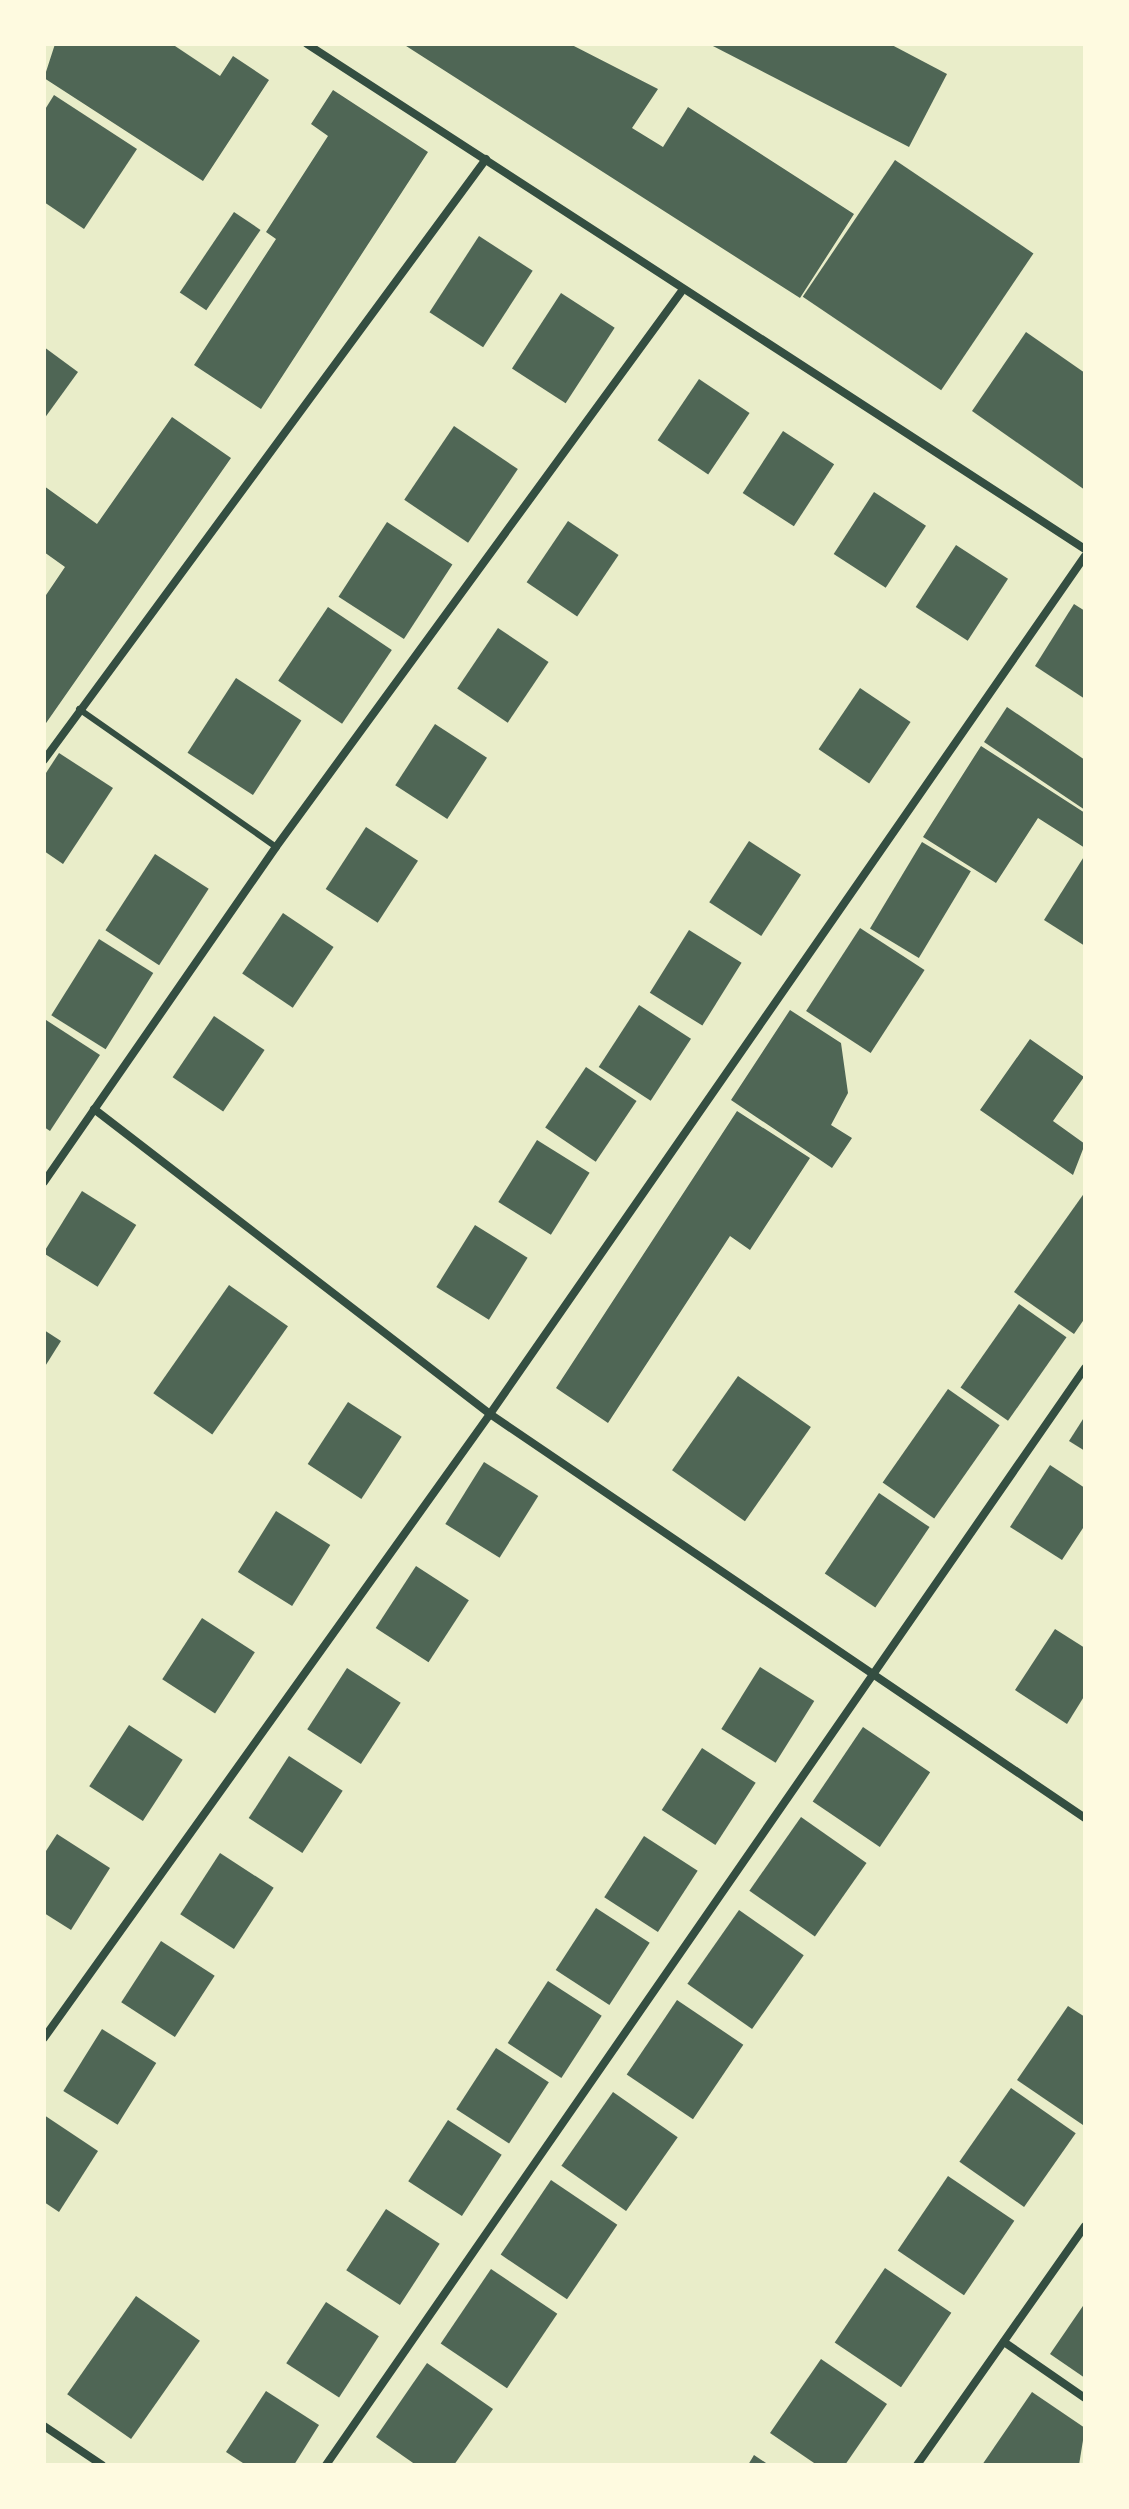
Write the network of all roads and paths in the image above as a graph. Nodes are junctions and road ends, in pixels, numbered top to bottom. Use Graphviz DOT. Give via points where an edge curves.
graph roads {
  1 [pos="307,44"];
  2 [pos="486,159"];
  3 [pos="681,292"];
  4 [pos="1085,549"];
  5 [pos="1085,556"];
  6 [pos="79,709"];
  7 [pos="44,760"];
  8 [pos="276,847"];
  9 [pos="94,1109"];
  10 [pos="44,1182"];
  11 [pos="1085,1368"];
  12 [pos="490,1414"];
  13 [pos="879,1675"];
  14 [pos="1085,1818"];
  15 [pos="44,2038"];
  16 [pos="1085,2226"];
  17 [pos="1004,2342"];
  18 [pos="1085,2398"];
  19 [pos="44,2426"];
  20 [pos="102,2465"];
  21 [pos="326,2465"];
  22 [pos="917,2465"];
  1 -- 2 [label="street"];
  2 -- 3 [label="street"];
  2 -- 6 [label="street"];
  3 -- 4 [label="street"];
  3 -- 8 [label="street"];
  5 -- 12 [label="street"];
  6 -- 7 [label="street"];
  6 -- 8 [label="lane"];
  8 -- 9 [label="street"];
  9 -- 10 [label="street"];
  9 -- 12 [label="street"];
  11 -- 13 [label="street"];
  12 -- 13 [label="street"];
  12 -- 15 [label="street"];
  13 -- 14 [label="street"];
  13 -- 21 [label="street"];
  16 -- 17 [label="street"];
  17 -- 18 [label="street"];
  17 -- 22 [label="street"];
  19 -- 20 [label="street"];
}
